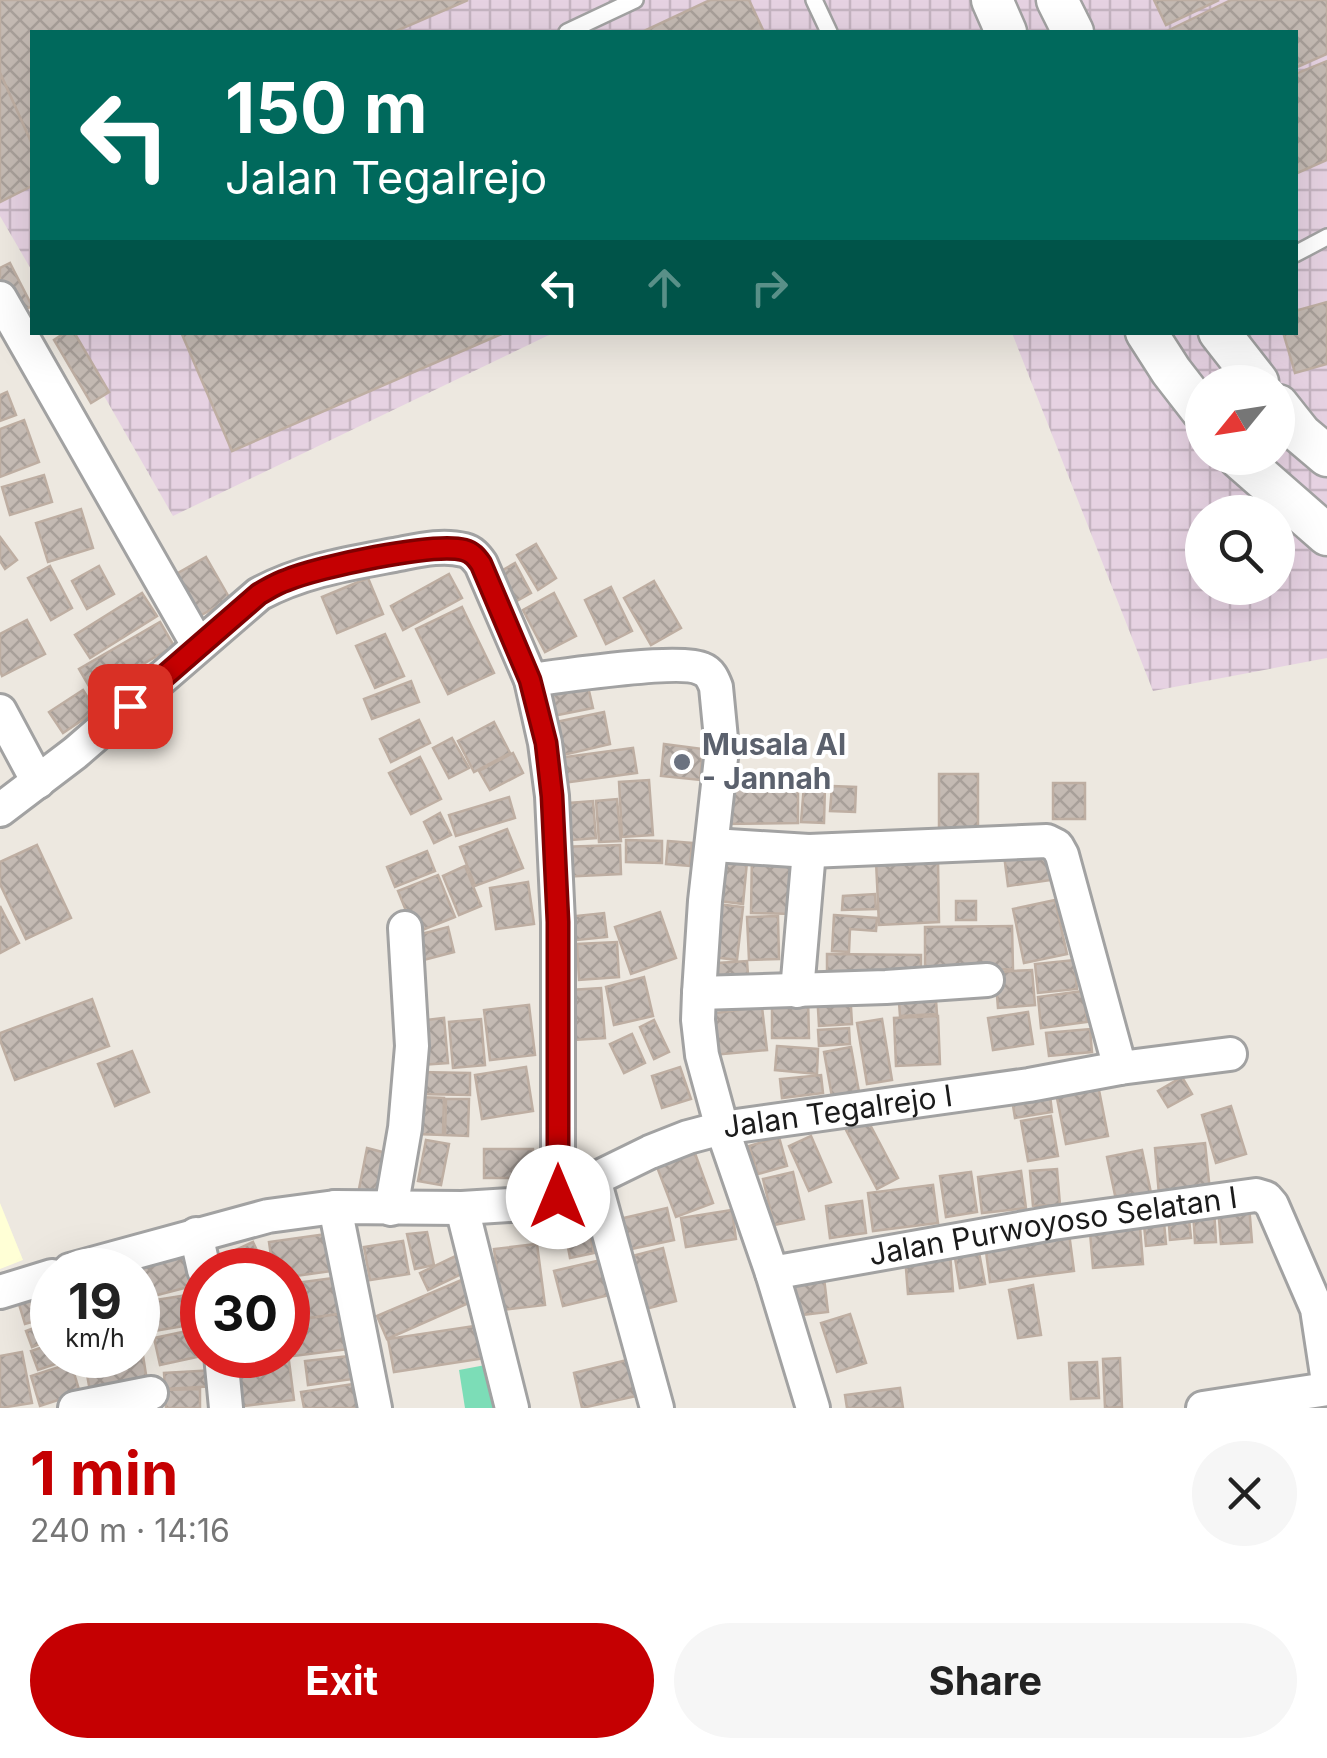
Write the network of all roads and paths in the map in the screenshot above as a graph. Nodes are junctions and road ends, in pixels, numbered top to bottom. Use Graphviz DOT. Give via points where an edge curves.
graph roads {
  1 [pos="635,0"];
  2 [pos="814,0"];
  3 [pos="992,0"];
  4 [pos="1057,0"];
  5 [pos="570,30"];
  6 [pos="828,30"];
  7 [pos="1005,30"];
  8 [pos="1071,30"];
  9 [pos="1327,237"];
  10 [pos="1298,252"];
  11 [pos="0,298"];
  12 [pos="1150,335"];
  13 [pos="1220,335"];
  14 [pos="1244,365"];
  15 [pos="1185,389"];
  16 [pos="1295,427"];
  17 [pos="1327,456"];
  18 [pos="1258,475"];
  19 [pos="1327,535"];
  20 [pos="198,646"];
  21 [pos="530,680"];
  22 [pos="0,710"];
  23 [pos="38,782"];
  24 [pos="0,810"];
  25 [pos="713,845"];
  26 [pos="809,852"];
  27 [pos="405,928"];
  28 [pos="987,980"];
  29 [pos="797,991"];
  30 [pos="699,993"];
  31 [pos="1230,1054"];
  32 [pos="1120,1068"];
  33 [pos="722,1128"];
  34 [pos="594,1179"];
  35 [pos="558,1197"];
  36 [pos="335,1207"];
  37 [pos="462,1208"];
  38 [pos="392,1209"];
  39 [pos="196,1234"];
  40 [pos="147,1248"];
  41 [pos="199,1248"];
  42 [pos="772,1273"];
  43 [pos="30,1283"];
  44 [pos="0,1292"];
  45 [pos="1327,1376"];
  46 [pos="223,1378"];
  47 [pos="1327,1389"];
  48 [pos="151,1393"];
  49 [pos="75,1408"];
  50 [pos="226,1408"];
  51 [pos="375,1408"];
  52 [pos="512,1408"];
  53 [pos="657,1408"];
  54 [pos="813,1408"];
  55 [pos="1204,1408"];
  1 -- 5 [label="lane"];
  2 -- 6 [label="lane"];
  3 -- 7 [label="street"];
  4 -- 8 [label="street"];
  9 -- 10 [label="lane"];
  11 -- 20 [label="street"];
  12 -- 15 [label="street"];
  13 -- 14 [label="street"];
  16 -- 17 [label="street"];
  18 -- 19 [label="street"];
  20 -- 21 [label="street" via="283,581 333,566 462,549 481,564"];
  20 -- 23 [label="street"];
  21 -- 25 [label="street, Jalan Tegalrejo I" via="671,666 707,670 716,687 722,749"];
  21 -- 35 [label="street" via="552,796"];
  22 -- 23 [label="street"];
  23 -- 24 [label="street"];
  25 -- 26 [label="street"];
  25 -- 30 [label="street, Jalan Tegalrejo I"];
  26 -- 29 [label="street"];
  26 -- 32 [label="street" via="1056,846"];
  27 -- 38 [label="street" via="412,1046"];
  28 -- 29 [label="street"];
  29 -- 30 [label="street"];
  30 -- 33 [label="street, Jalan Tegalrejo I" via="702,1055"];
  31 -- 32 [label="street, Jalan Tegalrejo I"];
  32 -- 33 [label="street, Jalan Tegalrejo I"];
  33 -- 34 [label="street"];
  33 -- 42 [label="street"];
  34 -- 35 [label="street"];
  34 -- 53 [label="street"];
  35 -- 37 [label="street"];
  36 -- 38 [label="street"];
  36 -- 39 [label="street"];
  36 -- 51 [label="street"];
  37 -- 38 [label="street"];
  37 -- 52 [label="street"];
  39 -- 40 [label="street"];
  39 -- 41 [label="street"];
  42 -- 45 [label="street, Jalan Purwoyoso Selatan I" via="1256,1195 1272,1205 1306,1280"];
  42 -- 54 [label="street"];
  43 -- 44 [label="street"];
  46 -- 50 [label="street"];
  47 -- 55 [label="street"];
  48 -- 49 [label="street"];
}
